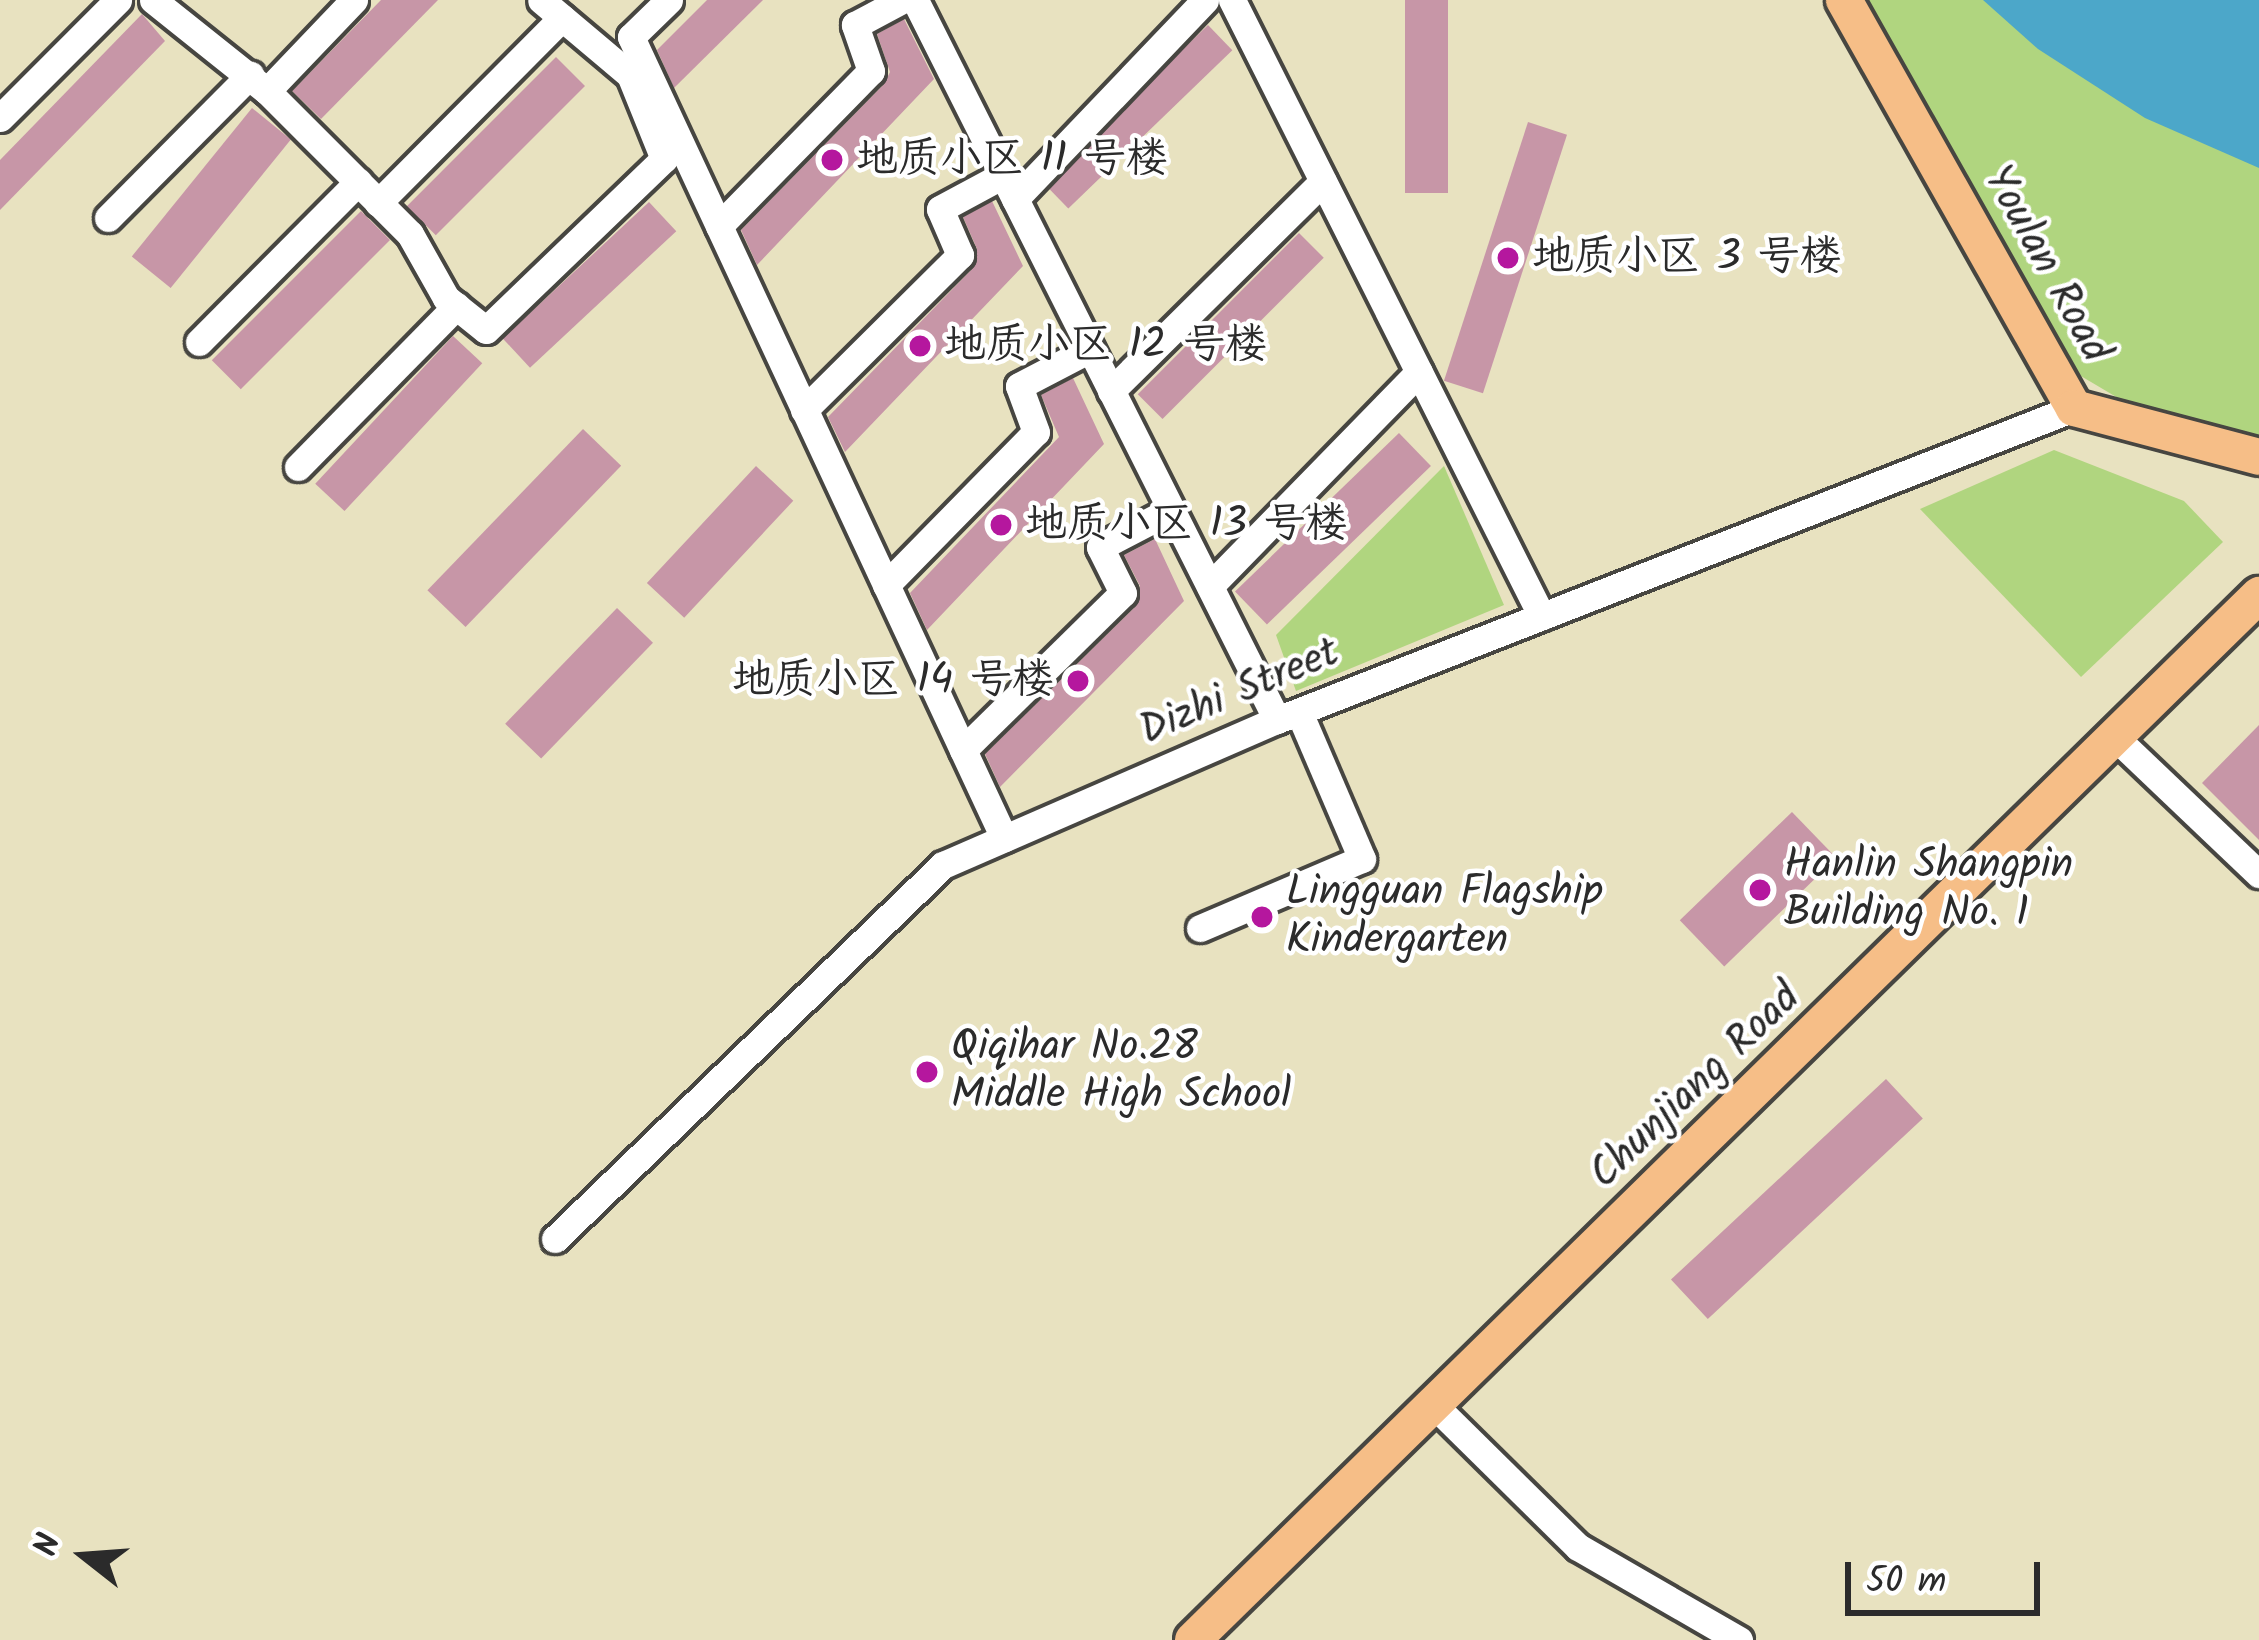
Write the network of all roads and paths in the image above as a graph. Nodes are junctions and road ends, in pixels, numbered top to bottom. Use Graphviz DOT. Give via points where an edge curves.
graph roads {
  1 [pos="118,0"];
  2 [pos="153,0"];
  3 [pos="354,0"];
  4 [pos="669,0"];
  5 [pos="902,0"];
  6 [pos="915,0"];
  7 [pos="1205,0"];
  8 [pos="1232,0"];
  9 [pos="1844,0"];
  10 [pos="552,9"];
  11 [pos="258,83"];
  12 [pos="0,118"];
  13 [pos="1323,181"];
  14 [pos="1009,187"];
  15 [pos="368,192"];
  16 [pos="108,218"];
  17 [pos="719,226"];
  18 [pos="456,306"];
  19 [pos="199,342"];
  20 [pos="1090,349"];
  21 [pos="1419,372"];
  22 [pos="1112,391"];
  23 [pos="2074,408"];
  24 [pos="805,410"];
  25 [pos="2259,457"];
  26 [pos="298,467"];
  27 [pos="1172,510"];
  28 [pos="886,585"];
  29 [pos="1210,586"];
  30 [pos="2259,595"];
  31 [pos="1542,617"];
  32 [pos="1288,716"];
  33 [pos="2117,739"];
  34 [pos="963,750"];
  35 [pos="1004,838"];
  36 [pos="2259,874"];
  37 [pos="1200,928"];
  38 [pos="554,1239"];
  39 [pos="1434,1406"];
  40 [pos="1193,1640"];
  41 [pos="1739,1640"];
  1 -- 12 [label="street"];
  2 -- 11 [label="street"];
  3 -- 11 [label="street"];
  4 -- 17 [label="street" via="631,38"];
  5 -- 17 [label="street" via="854,25 871,70"];
  6 -- 14 [label="street"];
  7 -- 14 [label="street"];
  8 -- 13 [label="street"];
  9 -- 23 [label="main road, Youlan Road"];
  10 -- 15 [label="street"];
  10 -- 18 [label="street" via="630,75 664,159 487,330"];
  11 -- 15 [label="street"];
  11 -- 16 [label="street"];
  13 -- 21 [label="street"];
  13 -- 22 [label="street"];
  14 -- 20 [label="street"];
  14 -- 24 [label="street" via="940,208 960,255"];
  15 -- 18 [label="street" via="410,234"];
  15 -- 19 [label="street"];
  17 -- 24 [label="street"];
  18 -- 26 [label="street"];
  20 -- 22 [label="street"];
  20 -- 28 [label="street" via="1019,386 1036,432"];
  21 -- 29 [label="street"];
  21 -- 31 [label="street"];
  22 -- 27 [label="street"];
  23 -- 25 [label="main road, Youlan Road"];
  23 -- 31 [label="street, Dizhi Street"];
  24 -- 28 [label="street"];
  27 -- 29 [label="street"];
  27 -- 34 [label="street" via="1100,547 1123,593"];
  28 -- 34 [label="street"];
  29 -- 32 [label="street"];
  30 -- 33 [label="main road, Chunjiang Road"];
  31 -- 32 [label="street, Dizhi Street"];
  32 -- 35 [label="street, Dizhi Street"];
  32 -- 37 [label="street" via="1362,859"];
  33 -- 36 [label="street"];
  33 -- 39 [label="main road, Chunjiang Road"];
  34 -- 35 [label="street"];
  35 -- 38 [label="street, Dizhi Street" via="943,865"];
  39 -- 40 [label="main road, Chunjiang Road"];
  39 -- 41 [label="street" via="1578,1547"];
}
